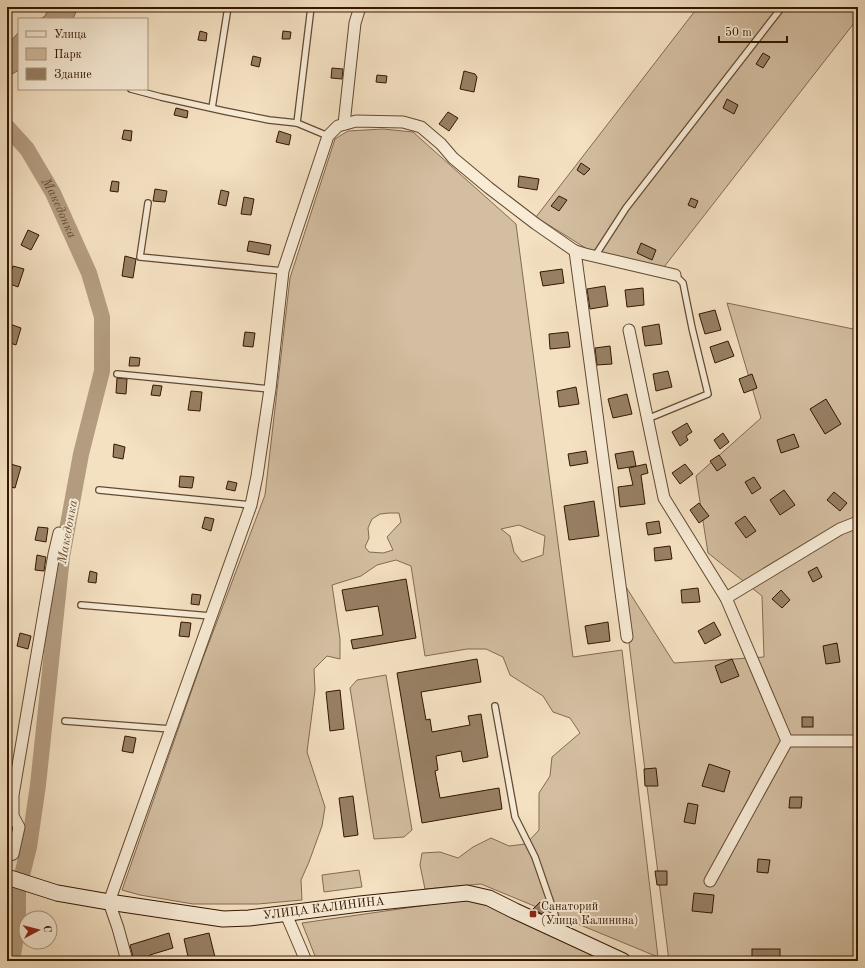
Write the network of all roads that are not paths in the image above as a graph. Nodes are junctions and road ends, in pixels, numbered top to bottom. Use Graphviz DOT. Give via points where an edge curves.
graph roads {
  1 [pos="228,7"];
  2 [pos="311,7"];
  3 [pos="360,7"];
  4 [pos="782,7"];
  5 [pos="135,90"];
  6 [pos="212,108"];
  7 [pos="297,123"];
  8 [pos="344,124"];
  9 [pos="328,136"];
  10 [pos="148,203"];
  11 [pos="575,251"];
  12 [pos="595,257"];
  13 [pos="283,271"];
  14 [pos="676,275"];
  15 [pos="629,330"];
  16 [pos="117,374"];
  17 [pos="270,389"];
  18 [pos="647,420"];
  19 [pos="99,490"];
  20 [pos="251,504"];
  21 [pos="858,522"];
  22 [pos="59,533"];
  23 [pos="726,598"];
  24 [pos="81,605"];
  25 [pos="211,616"];
  26 [pos="627,637"];
  27 [pos="495,706"];
  28 [pos="66,721"];
  29 [pos="171,729"];
  30 [pos="787,741"];
  31 [pos="858,741"];
  32 [pos="7,856"];
  33 [pos="10,878"];
  34 [pos="710,881"];
  35 [pos="109,902"];
  36 [pos="286,914"];
  37 [pos="554,928"];
  38 [pos="127,961"];
  39 [pos="306,961"];
  40 [pos="623,961"];
  1 -- 6 [label="lane"];
  2 -- 7 [label="lane"];
  3 -- 8 [label="street" via="355,23"];
  4 -- 12 [label="lane" via="626,208"];
  5 -- 6 [label="lane"];
  6 -- 7 [label="lane"];
  7 -- 9 [label="lane"];
  8 -- 9 [label="street"];
  8 -- 11 [label="street" via="356,120 403,122 421,127 479,181"];
  9 -- 13 [label="street"];
  10 -- 13 [label="lane" via="140,258"];
  11 -- 12 [label="street"];
  11 -- 26 [label="street"];
  12 -- 14 [label="street"];
  13 -- 17 [label="street"];
  14 -- 18 [label="lane" via="683,283 708,394"];
  15 -- 18 [label="street"];
  16 -- 17 [label="lane"];
  17 -- 20 [label="street"];
  18 -- 23 [label="street" via="664,498"];
  19 -- 20 [label="lane"];
  20 -- 25 [label="street"];
  21 -- 23 [label="street" via="840,529"];
  22 -- 32 [label="street" via="13,795 13,816 18,827 13,854"];
  23 -- 30 [label="street"];
  24 -- 25 [label="lane"];
  25 -- 29 [label="street"];
  27 -- 37 [label="lane" via="514,817 535,857 555,915"];
  28 -- 29 [label="lane"];
  29 -- 35 [label="street"];
  30 -- 31 [label="street"];
  30 -- 34 [label="street"];
  33 -- 35 [label="main road, УЛИЦА КАЛИНИНА" via="57,893"];
  35 -- 36 [label="main road, УЛИЦА КАЛИНИНА" via="223,919"];
  35 -- 38 [label="street"];
  36 -- 37 [label="main road, УЛИЦА КАЛИНИНА" via="467,893 489,898"];
  36 -- 39 [label="street"];
  37 -- 40 [label="main road, УЛИЦА КАЛИНИНА"];
}
